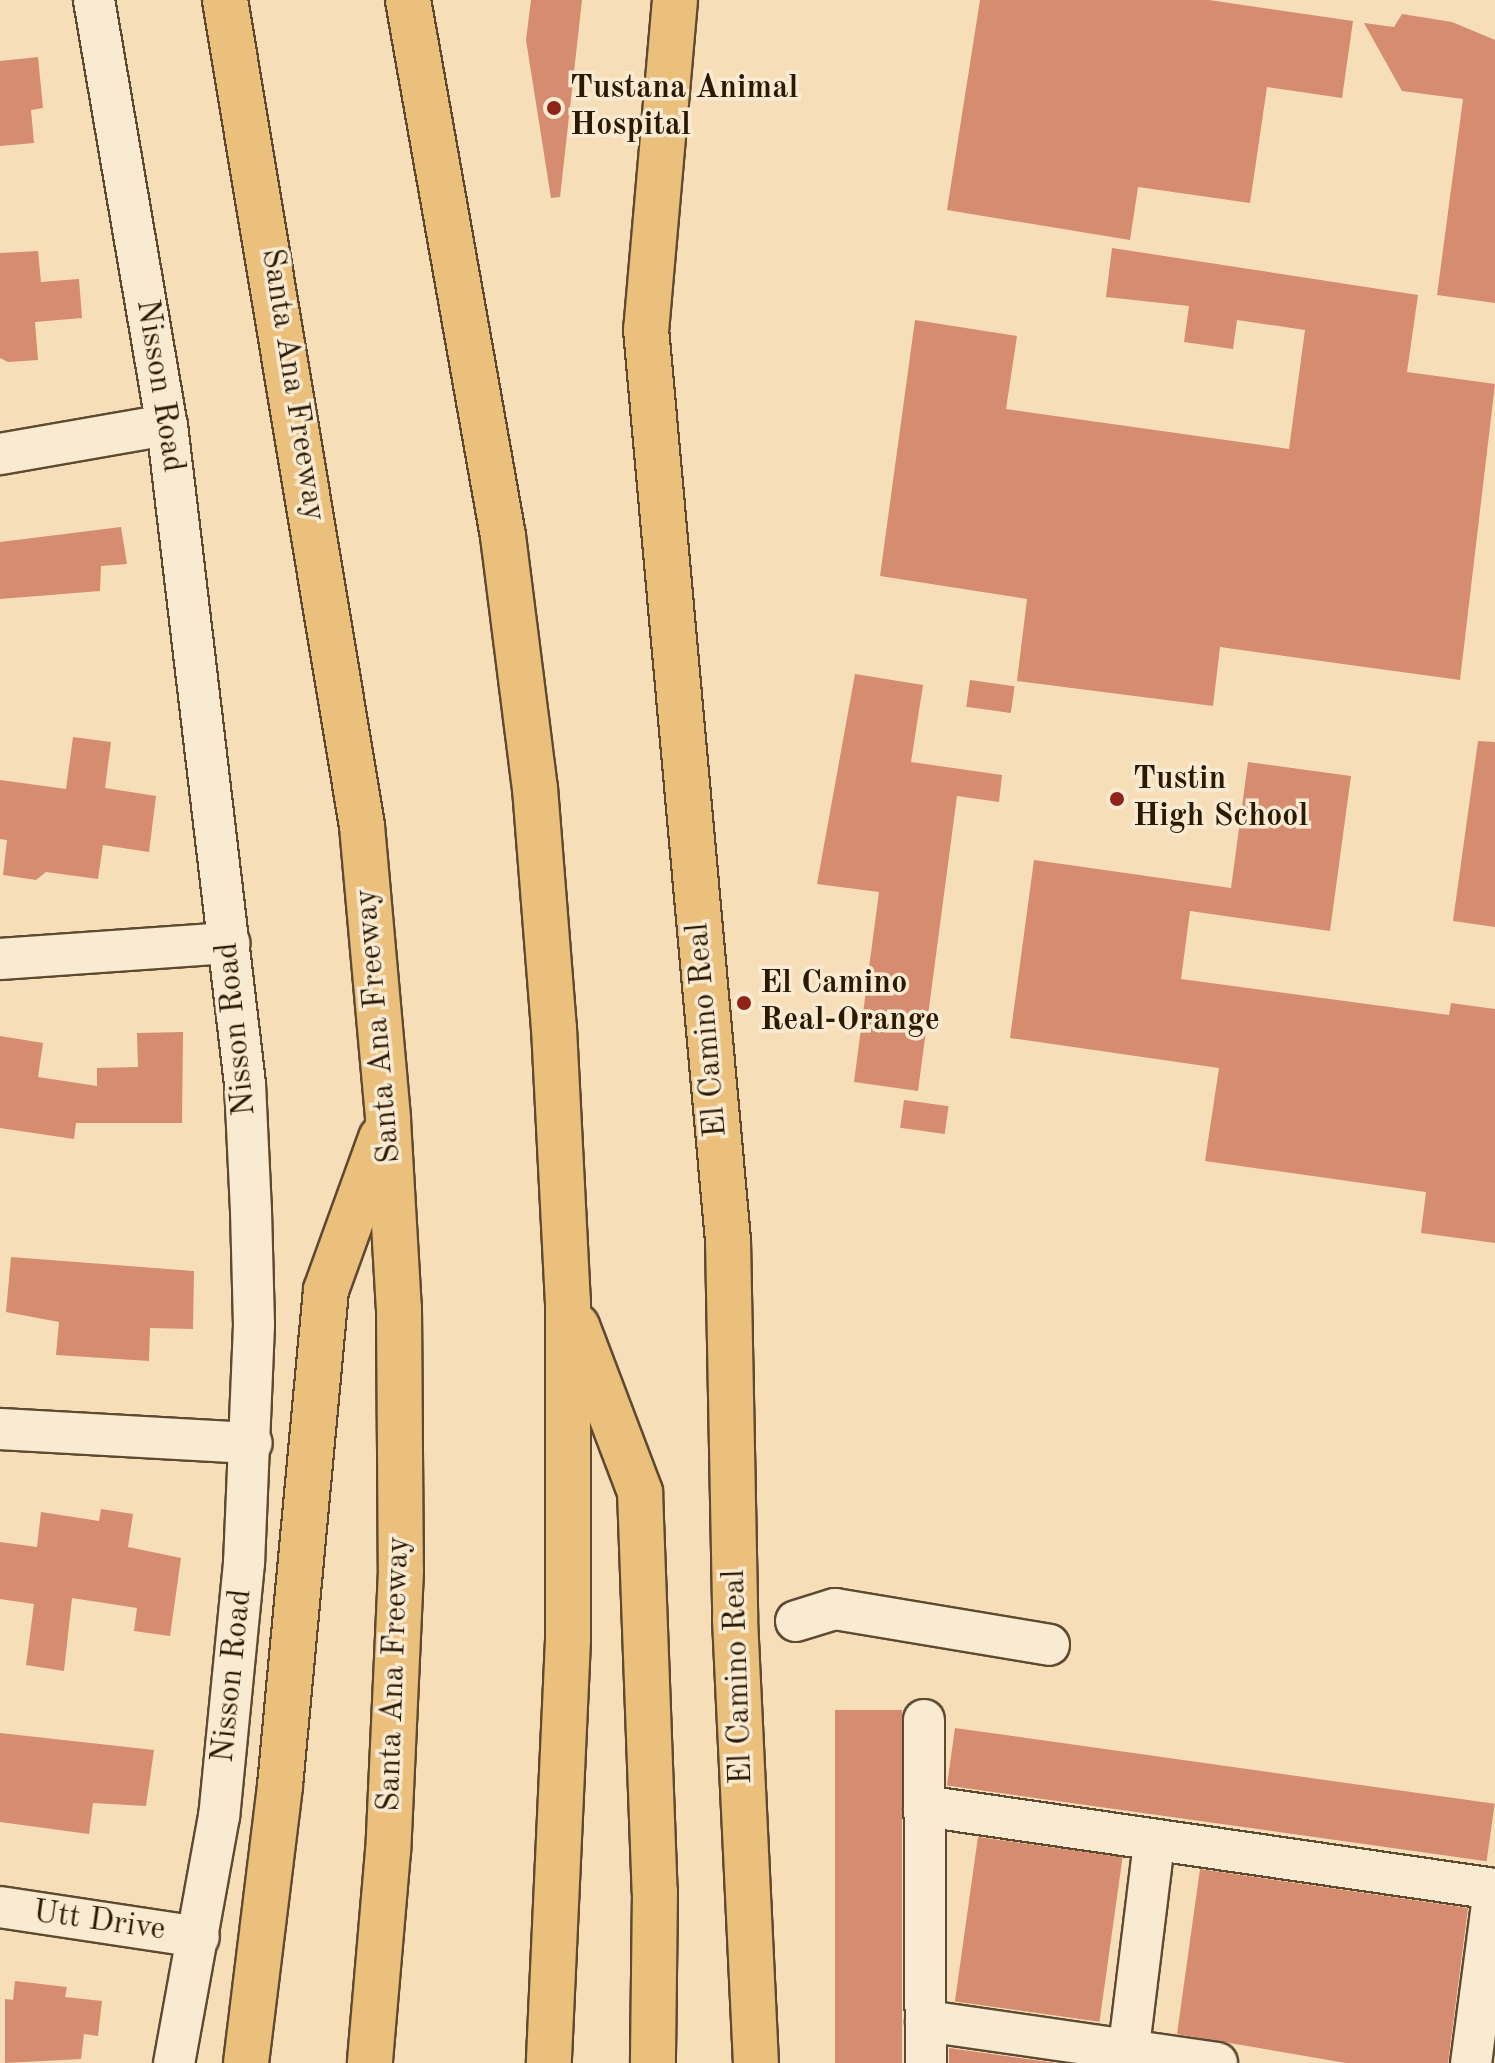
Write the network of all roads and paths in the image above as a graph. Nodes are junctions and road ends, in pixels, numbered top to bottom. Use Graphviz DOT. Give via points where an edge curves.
graph roads {
  1 [pos="94,0"];
  2 [pos="225,0"];
  3 [pos="408,0"];
  4 [pos="675,0"];
  5 [pos="167,425"];
  6 [pos="0,454"];
  7 [pos="229,943"];
  8 [pos="0,959"];
  9 [pos="388,1120"];
  10 [pos="568,1302"];
  11 [pos="0,1429"];
  12 [pos="252,1443"];
  13 [pos="796,1621"];
  14 [pos="1049,1645"];
  15 [pos="924,1720"];
  16 [pos="924,1806"];
  17 [pos="1154,1844"];
  18 [pos="0,1907"];
  19 [pos="199,1937"];
  20 [pos="926,2021"];
  21 [pos="1128,2057"];
  22 [pos="174,2063"];
  23 [pos="246,2063"];
  24 [pos="370,2063"];
  25 [pos="549,2063"];
  26 [pos="653,2063"];
  27 [pos="756,2063"];
  28 [pos="926,2063"];
  29 [pos="1217,2063"];
  30 [pos="1471,2063"];
  1 -- 5 [label="street, Nisson Road"];
  2 -- 9 [label="main road, Santa Ana Freeway" via="362,826"];
  3 -- 10 [label="main road" via="473,341 535,788"];
  4 -- 27 [label="main road, El Camino Real" via="646,329 728,1240 735,1619"];
  5 -- 6 [label="street"];
  5 -- 7 [label="street, Nisson Road"];
  7 -- 8 [label="street"];
  7 -- 12 [label="street, Nisson Road" via="248,1147"];
  9 -- 23 [label="main road" via="326,1290 280,1786"];
  9 -- 24 [label="main road, Santa Ana Freeway" via="399,1308 401,1570 388,1851"];
  10 -- 25 [label="main road" via="568,1640"];
  10 -- 26 [label="main road" via="640,1492 655,1892"];
  11 -- 12 [label="street"];
  12 -- 19 [label="street, Nisson Road" via="222,1784"];
  13 -- 14 [label="street" via="835,1609"];
  15 -- 16 [label="street"];
  16 -- 17 [label="street"];
  16 -- 20 [label="street"];
  17 -- 21 [label="street"];
  17 -- 30 [label="street" via="1494,1889"];
  18 -- 19 [label="street, Utt Drive"];
  19 -- 22 [label="street, Nisson Road"];
  20 -- 21 [label="street"];
  20 -- 28 [label="street"];
  21 -- 29 [label="street"];
}
